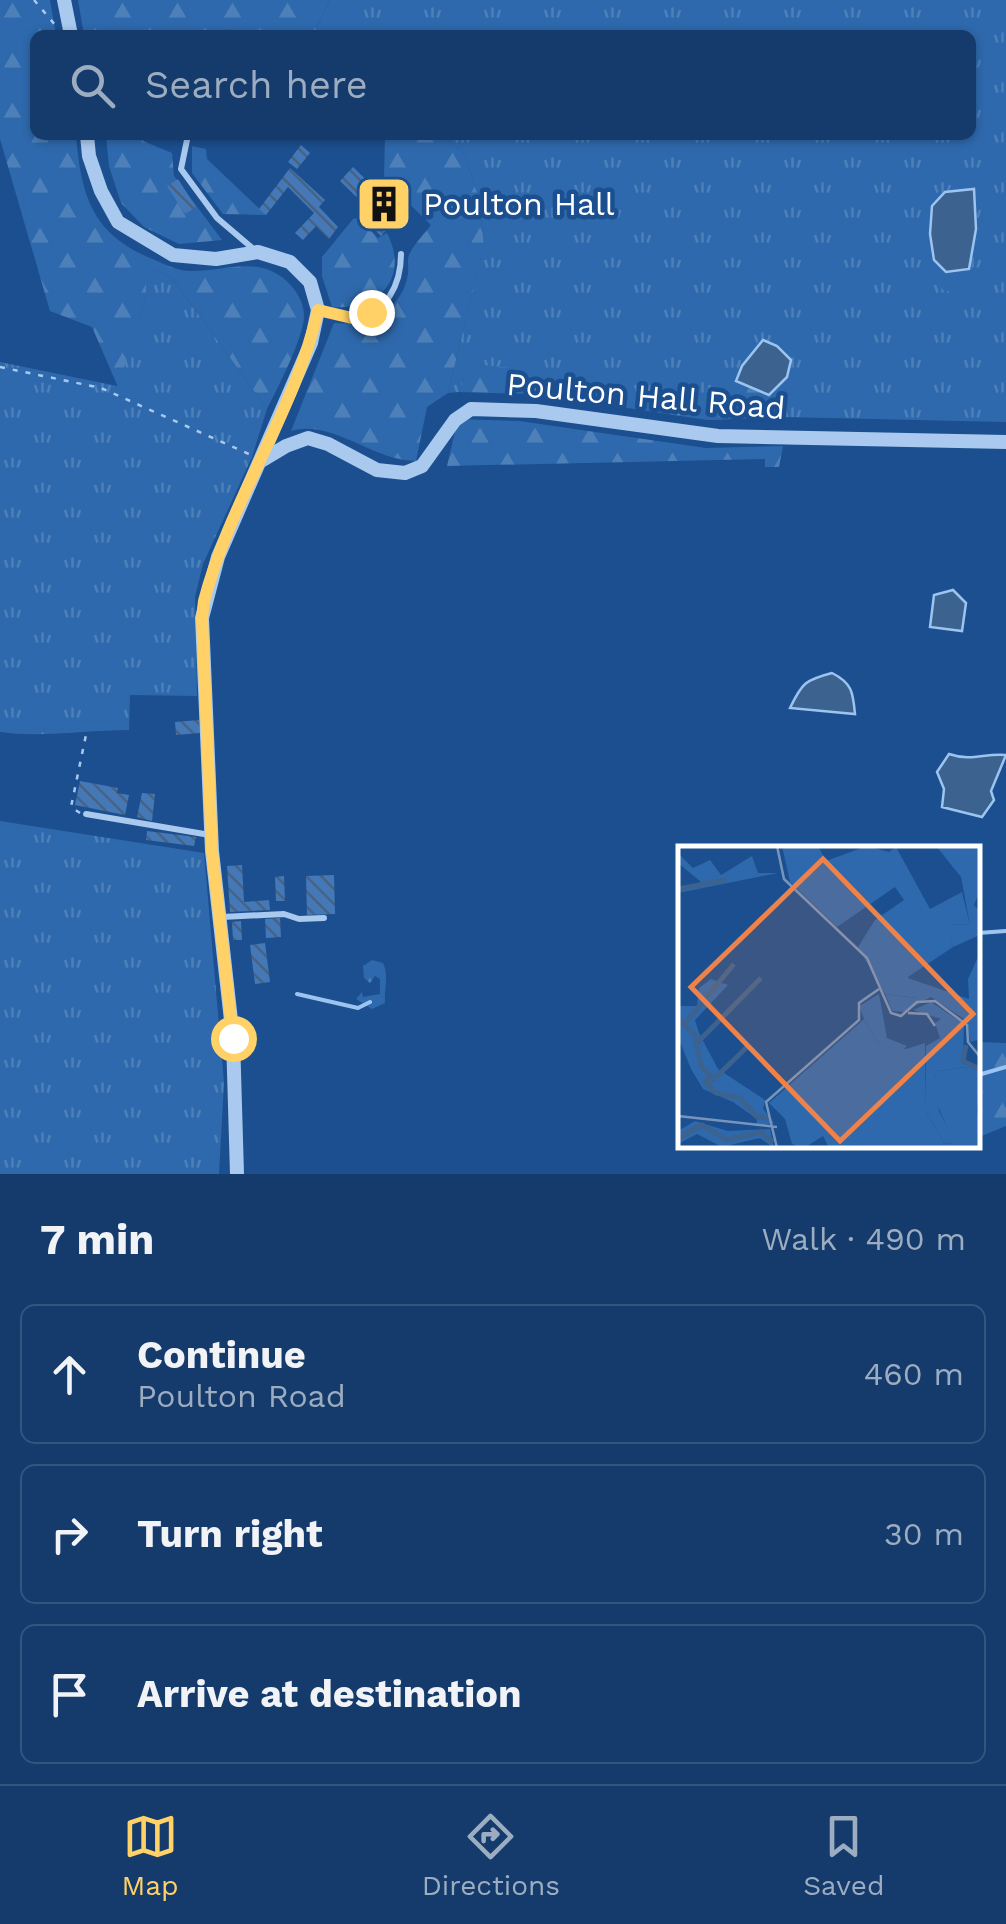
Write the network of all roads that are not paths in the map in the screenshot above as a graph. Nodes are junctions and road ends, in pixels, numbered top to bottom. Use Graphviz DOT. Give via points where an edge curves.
graph roads {
  1 [pos="64,0"];
  2 [pos="70,30"];
  3 [pos="87,140"];
  4 [pos="187,140"];
  5 [pos="258,252"];
  6 [pos="401,254"];
  7 [pos="318,310"];
  8 [pos="1006,442"];
  9 [pos="261,460"];
  10 [pos="86,814"];
  11 [pos="211,835"];
  12 [pos="220,917"];
  13 [pos="324,918"];
  14 [pos="237,1174"];
  1 -- 2 [label="street"];
  3 -- 5 [label="street" via="100,191 118,222 173,255 216,259"];
  4 -- 5 [label="lane" via="182,169 217,218"];
  5 -- 7 [label="street" via="290,262 310,282"];
  6 -- 7 [label="lane" via="401,275 386,302 352,318"];
  7 -- 9 [label="street" via="311,343"];
  8 -- 9 [label="street, Poulton Hall Road" via="718,436 536,411 470,409 422,466 406,473 377,470 308,438"];
  9 -- 11 [label="street" via="218,557 202,618"];
  10 -- 11 [label="lane"];
  11 -- 12 [label="street"];
  12 -- 13 [label="lane"];
  12 -- 14 [label="street"];
}
